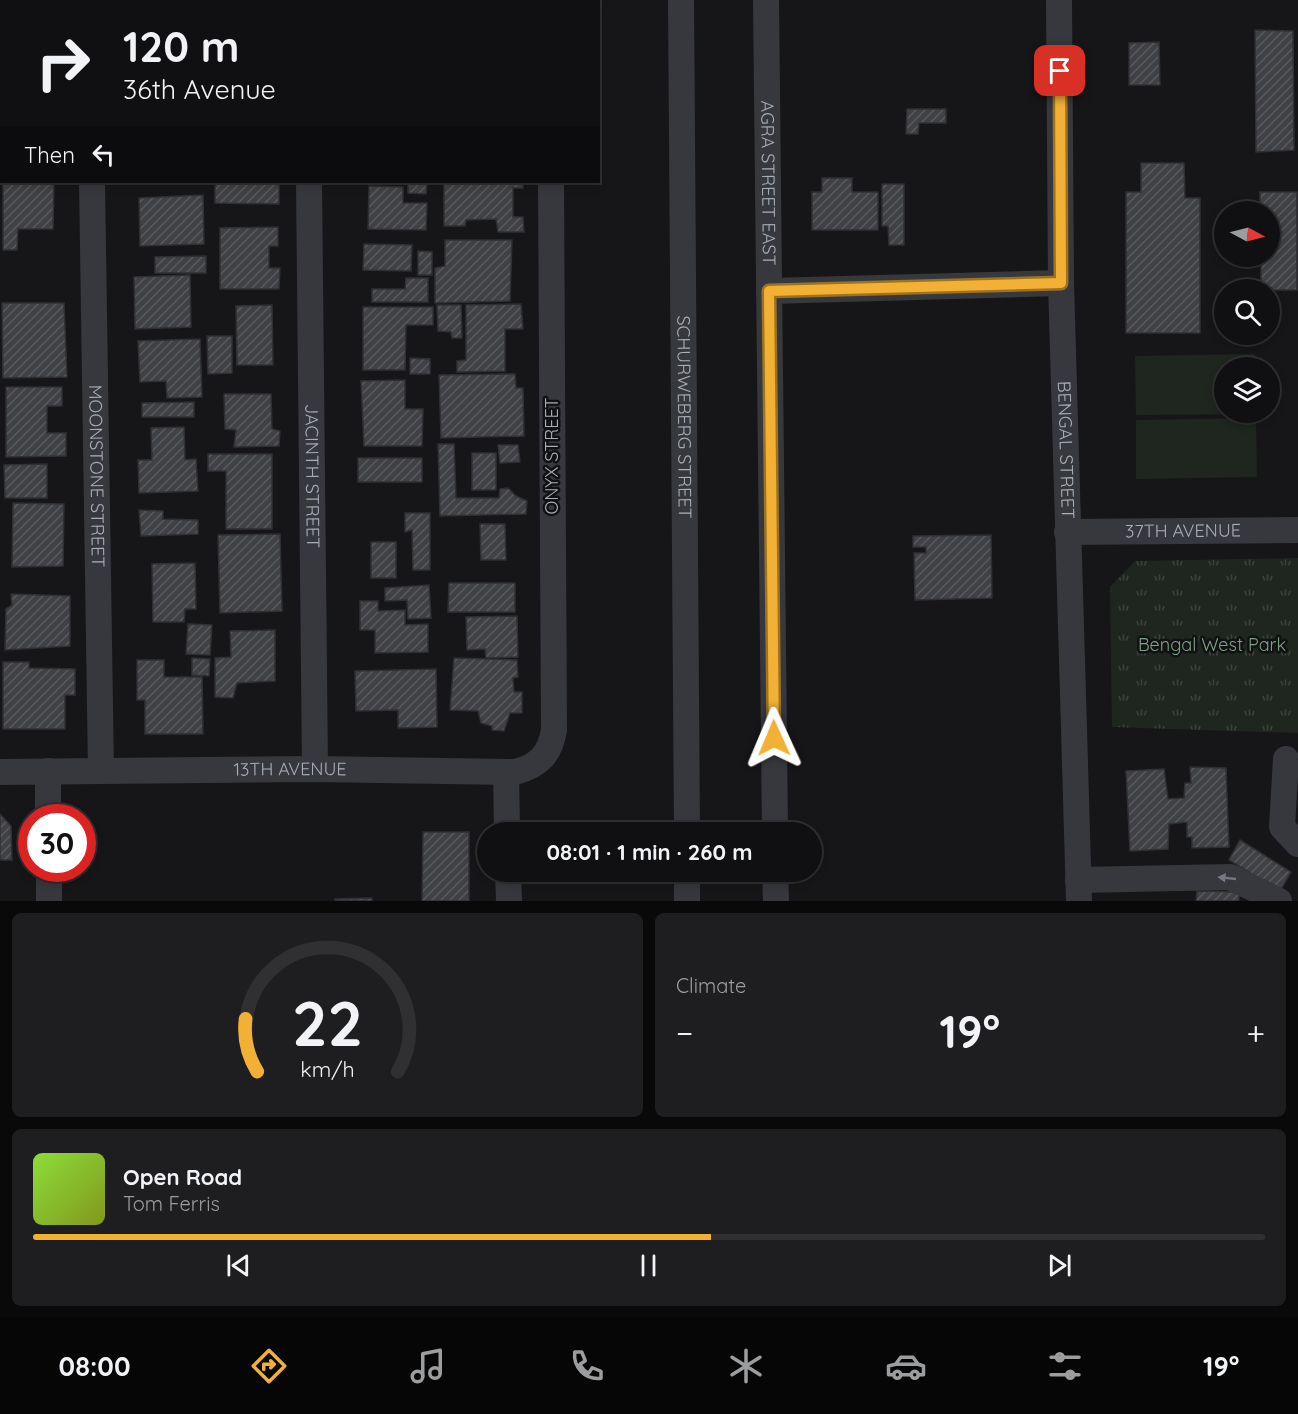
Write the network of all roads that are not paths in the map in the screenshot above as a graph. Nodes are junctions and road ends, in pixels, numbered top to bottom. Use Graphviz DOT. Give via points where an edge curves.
graph roads {
  1 [pos="681,0"];
  2 [pos="766,0"];
  3 [pos="1059,0"];
  4 [pos="92,183"];
  5 [pos="309,183"];
  6 [pos="550,183"];
  7 [pos="1061,283"];
  8 [pos="769,291"];
  9 [pos="1298,530"];
  10 [pos="1067,532"];
  11 [pos="554,730"];
  12 [pos="1286,759"];
  13 [pos="315,769"];
  14 [pos="48,771"];
  15 [pos="101,771"];
  16 [pos="0,772"];
  17 [pos="506,772"];
  18 [pos="48,804"];
  19 [pos="507,822"];
  20 [pos="687,822"];
  21 [pos="775,822"];
  22 [pos="1298,844"];
  23 [pos="49,882"];
  24 [pos="508,882"];
  25 [pos="687,882"];
  26 [pos="775,882"];
  27 [pos="1078,891"];
  28 [pos="49,901"];
  29 [pos="509,901"];
  30 [pos="687,901"];
  31 [pos="776,901"];
  32 [pos="1280,901"];
  1 -- 20 [label="street, SCHURWEBERG STREET"];
  2 -- 8 [label="street, AGRA STREET EAST"];
  3 -- 7 [label="street, BENGAL STREET"];
  4 -- 15 [label="street, MOONSTONE STREET"];
  5 -- 13 [label="street, JACINTH STREET"];
  6 -- 11 [label="street, ONYX STREET"];
  7 -- 8 [label="street"];
  7 -- 10 [label="street, BENGAL STREET"];
  8 -- 21 [label="street, AGRA STREET EAST"];
  9 -- 10 [label="street, 37TH AVENUE"];
  10 -- 27 [label="street, BENGAL STREET"];
  11 -- 17 [label="street, 13TH AVENUE" via="544,757 531,768"];
  12 -- 22 [label="street" via="1282,827"];
  13 -- 15 [label="street, 13TH AVENUE"];
  13 -- 17 [label="street, 13TH AVENUE"];
  14 -- 15 [label="street, 13TH AVENUE"];
  14 -- 16 [label="street, 13TH AVENUE"];
  14 -- 18 [label="street"];
  17 -- 19 [label="street"];
  23 -- 28 [label="street"];
  24 -- 29 [label="street"];
  25 -- 30 [label="street"];
  26 -- 31 [label="street"];
  32 -- 27 [label="street, one-way" via="1230,877"];
}
